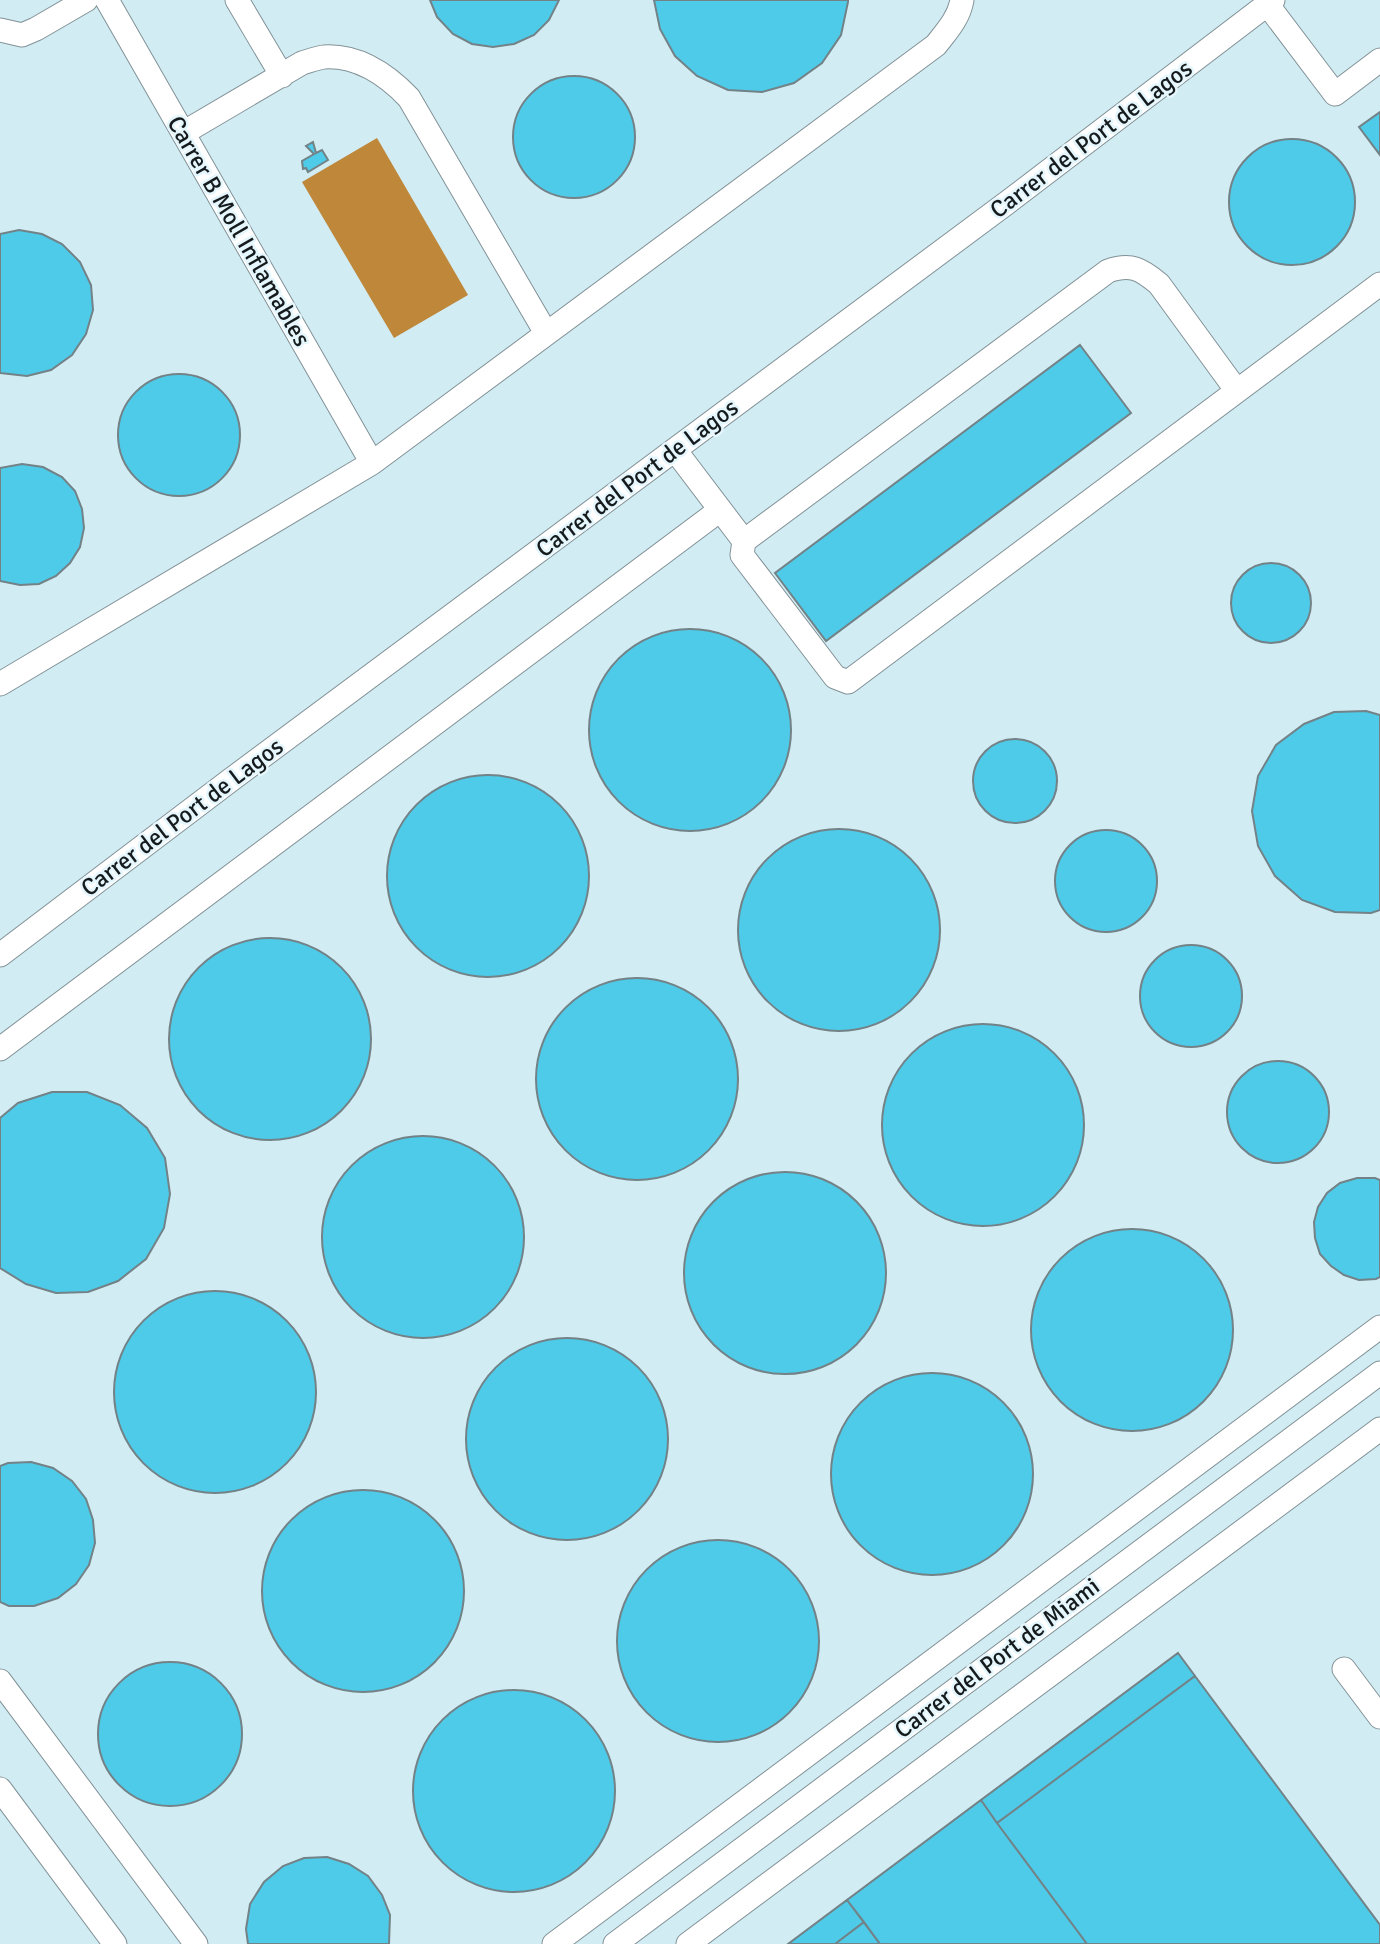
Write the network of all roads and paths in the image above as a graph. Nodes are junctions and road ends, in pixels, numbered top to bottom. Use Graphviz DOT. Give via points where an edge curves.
graph roads {
  1 [pos="86,0"];
  2 [pos="107,0"];
  3 [pos="237,0"];
  4 [pos="962,0"];
  5 [pos="1270,2"];
  6 [pos="0,30"];
  7 [pos="1380,60"];
  8 [pos="282,76"];
  9 [pos="183,133"];
  10 [pos="1380,284"];
  11 [pos="546,333"];
  12 [pos="1237,391"];
  13 [pos="675,450"];
  14 [pos="372,463"];
  15 [pos="720,510"];
  16 [pos="744,541"];
  17 [pos="0,684"];
  18 [pos="0,955"];
  19 [pos="0,1049"];
  20 [pos="1380,1326"];
  21 [pos="1380,1373"];
  22 [pos="1380,1429"];
  23 [pos="1344,1669"];
  24 [pos="0,1681"];
  25 [pos="1380,1717"];
  26 [pos="0,1789"];
  27 [pos="115,1944"];
  28 [pos="196,1944"];
  29 [pos="554,1944"];
  30 [pos="615,1944"];
  31 [pos="688,1944"];
  1 -- 6 [label="lane" via="22,35"];
  2 -- 9 [label="lane, Carrer B Moll Inflamables"];
  3 -- 8 [label="lane"];
  4 -- 11 [label="lane" via="951,27 936,45"];
  5 -- 7 [label="lane" via="1335,94"];
  5 -- 13 [label="lane, Carrer del Port de Lagos"];
  8 -- 9 [label="lane"];
  8 -- 11 [label="lane" via="302,63 324,57 372,67 391,80 409,98"];
  9 -- 14 [label="lane, Carrer B Moll Inflamables"];
  10 -- 12 [label="lane"];
  11 -- 14 [label="lane"];
  12 -- 16 [label="lane" via="1158,284 1134,268 1121,266 1108,271"];
  12 -- 16 [label="lane" via="848,682 835,677 743,555"];
  13 -- 15 [label="lane"];
  13 -- 18 [label="lane, Carrer del Port de Lagos"];
  14 -- 17 [label="lane"];
  15 -- 16 [label="lane"];
  15 -- 19 [label="lane"];
  20 -- 29 [label="lane"];
  21 -- 30 [label="lane, Carrer del Port de Miami"];
  22 -- 31 [label="lane, Carrer del Port de Miami"];
  23 -- 25 [label="lane"];
  24 -- 28 [label="lane"];
  26 -- 27 [label="lane"];
}
